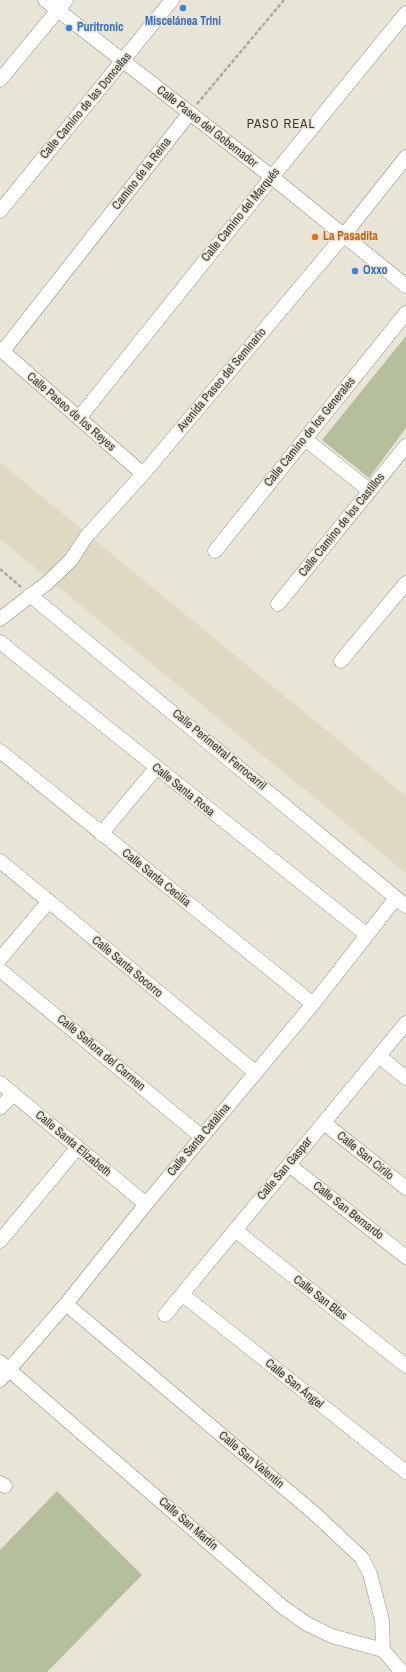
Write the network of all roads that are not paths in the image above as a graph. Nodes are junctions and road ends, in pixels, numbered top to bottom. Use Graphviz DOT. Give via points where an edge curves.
graph roads {
  1 [pos="45,0"];
  2 [pos="66,0"];
  3 [pos="172,0"];
  4 [pos="58,12"];
  5 [pos="406,13"];
  6 [pos="123,62"];
  7 [pos="0,80"];
  8 [pos="188,114"];
  9 [pos="406,157"];
  10 [pos="272,177"];
  11 [pos="0,212"];
  12 [pos="344,235"];
  13 [pos="406,286"];
  14 [pos="406,313"];
  15 [pos="2,350"];
  16 [pos="78,418"];
  17 [pos="305,439"];
  18 [pos="406,446"];
  19 [pos="143,474"];
  20 [pos="370,491"];
  21 [pos="215,551"];
  22 [pos="406,583"];
  23 [pos="30,595"];
  24 [pos="278,604"];
  25 [pos="0,619"];
  26 [pos="0,642"];
  27 [pos="342,661"];
  28 [pos="0,751"];
  29 [pos="156,768"];
  30 [pos="101,834"];
  31 [pos="0,861"];
  32 [pos="49,901"];
  33 [pos="401,902"];
  34 [pos="367,935"];
  35 [pos="0,959"];
  36 [pos="0,970"];
  37 [pos="313,1004"];
  38 [pos="406,1023"];
  39 [pos="379,1056"];
  40 [pos="255,1072"];
  41 [pos="406,1078"];
  42 [pos="0,1083"];
  43 [pos="12,1094"];
  44 [pos="0,1108"];
  45 [pos="324,1123"];
  46 [pos="202,1137"];
  47 [pos="78,1147"];
  48 [pos="289,1165"];
  49 [pos="406,1188"];
  50 [pos="146,1204"];
  51 [pos="235,1230"];
  52 [pos="0,1241"];
  53 [pos="406,1258"];
  54 [pos="183,1295"];
  55 [pos="66,1304"];
  56 [pos="165,1315"];
  57 [pos="406,1366"];
  58 [pos="3,1371"];
  59 [pos="406,1472"];
  60 [pos="383,1650"];
  61 [pos="402,1672"];
  1 -- 4 [label="street, Calle Paseo del Gobernador"];
  2 -- 4 [label="street"];
  3 -- 6 [label="street, Calle Camino de las Doncellas"];
  4 -- 6 [label="street, Calle Paseo del Gobernador"];
  4 -- 7 [label="street"];
  5 -- 10 [label="street, Calle Camino del Marqués"];
  6 -- 8 [label="street, Calle Paseo del Gobernador"];
  6 -- 11 [label="street, Calle Camino de las Doncellas"];
  8 -- 10 [label="street, Calle Paseo del Gobernador"];
  8 -- 15 [label="street, Camino de la Reina"];
  9 -- 12 [label="street, Avenida Paseo del Seminario"];
  10 -- 12 [label="street, Calle Paseo del Gobernador"];
  10 -- 16 [label="street, Calle Camino del Marqués"];
  12 -- 13 [label="street, Calle Paseo del Gobernador"];
  12 -- 19 [label="street, Avenida Paseo del Seminario"];
  14 -- 17 [label="street, Calle Camino de los Generales"];
  15 -- 16 [label="street, Calle Paseo de los Reyes"];
  16 -- 19 [label="street, Calle Paseo de los Reyes"];
  17 -- 20 [label="street"];
  17 -- 21 [label="street, Calle Camino de los Generales"];
  18 -- 20 [label="street, Calle Camino de los Castillos"];
  19 -- 23 [label="street, Avenida Paseo del Seminario" via="86,537 60,572"];
  20 -- 24 [label="street, Calle Camino de los Castillos"];
  22 -- 27 [label="street"];
  23 -- 25 [label="street, Avenida Paseo del Seminario"];
  23 -- 33 [label="street, Calle Perimetral Ferrocarril"];
  26 -- 29 [label="street, Calle Santa Rosa"];
  28 -- 30 [label="street, Calle Santa Cecilia"];
  29 -- 30 [label="street"];
  29 -- 34 [label="street, Calle Santa Rosa"];
  30 -- 37 [label="street, Calle Santa Cecilia"];
  31 -- 32 [label="street, Calle Santa Socorro"];
  32 -- 35 [label="street"];
  32 -- 40 [label="street, Calle Santa Socorro"];
  33 -- 34 [label="street, Calle Santa Catalina"];
  34 -- 37 [label="street, Calle Santa Catalina"];
  36 -- 46 [label="street, Calle Señora del Carmen"];
  37 -- 40 [label="street, Calle Santa Catalina"];
  38 -- 39 [label="street, Calle San Gaspar"];
  39 -- 41 [label="street"];
  39 -- 45 [label="street, Calle San Gaspar"];
  40 -- 46 [label="street, Calle Santa Catalina"];
  42 -- 43 [label="street, Calle Santa Elizabeth"];
  43 -- 44 [label="street"];
  43 -- 47 [label="street, Calle Santa Elizabeth"];
  45 -- 48 [label="street, Calle San Gaspar"];
  45 -- 49 [label="street, Calle San Cirilo"];
  46 -- 50 [label="street, Calle Santa Catalina"];
  47 -- 50 [label="street, Calle Santa Elizabeth"];
  47 -- 52 [label="street"];
  48 -- 51 [label="street, Calle San Gaspar"];
  48 -- 53 [label="street, Calle San Bernardo"];
  50 -- 55 [label="street, Calle Santa Catalina"];
  51 -- 54 [label="street, Calle San Gaspar"];
  51 -- 57 [label="street, Calle San Blas"];
  54 -- 56 [label="street, Calle San Gaspar"];
  54 -- 59 [label="street, Calle San Ángel"];
  55 -- 58 [label="street, Calle Santa Catalina"];
  55 -- 60 [label="street, Calle San Valentín" via="314,1513 362,1558 370,1574 382,1620"];
  58 -- 60 [label="street, Calle San Martín" via="284,1608 307,1624 332,1636"];
  60 -- 61 [label="street"];
}
